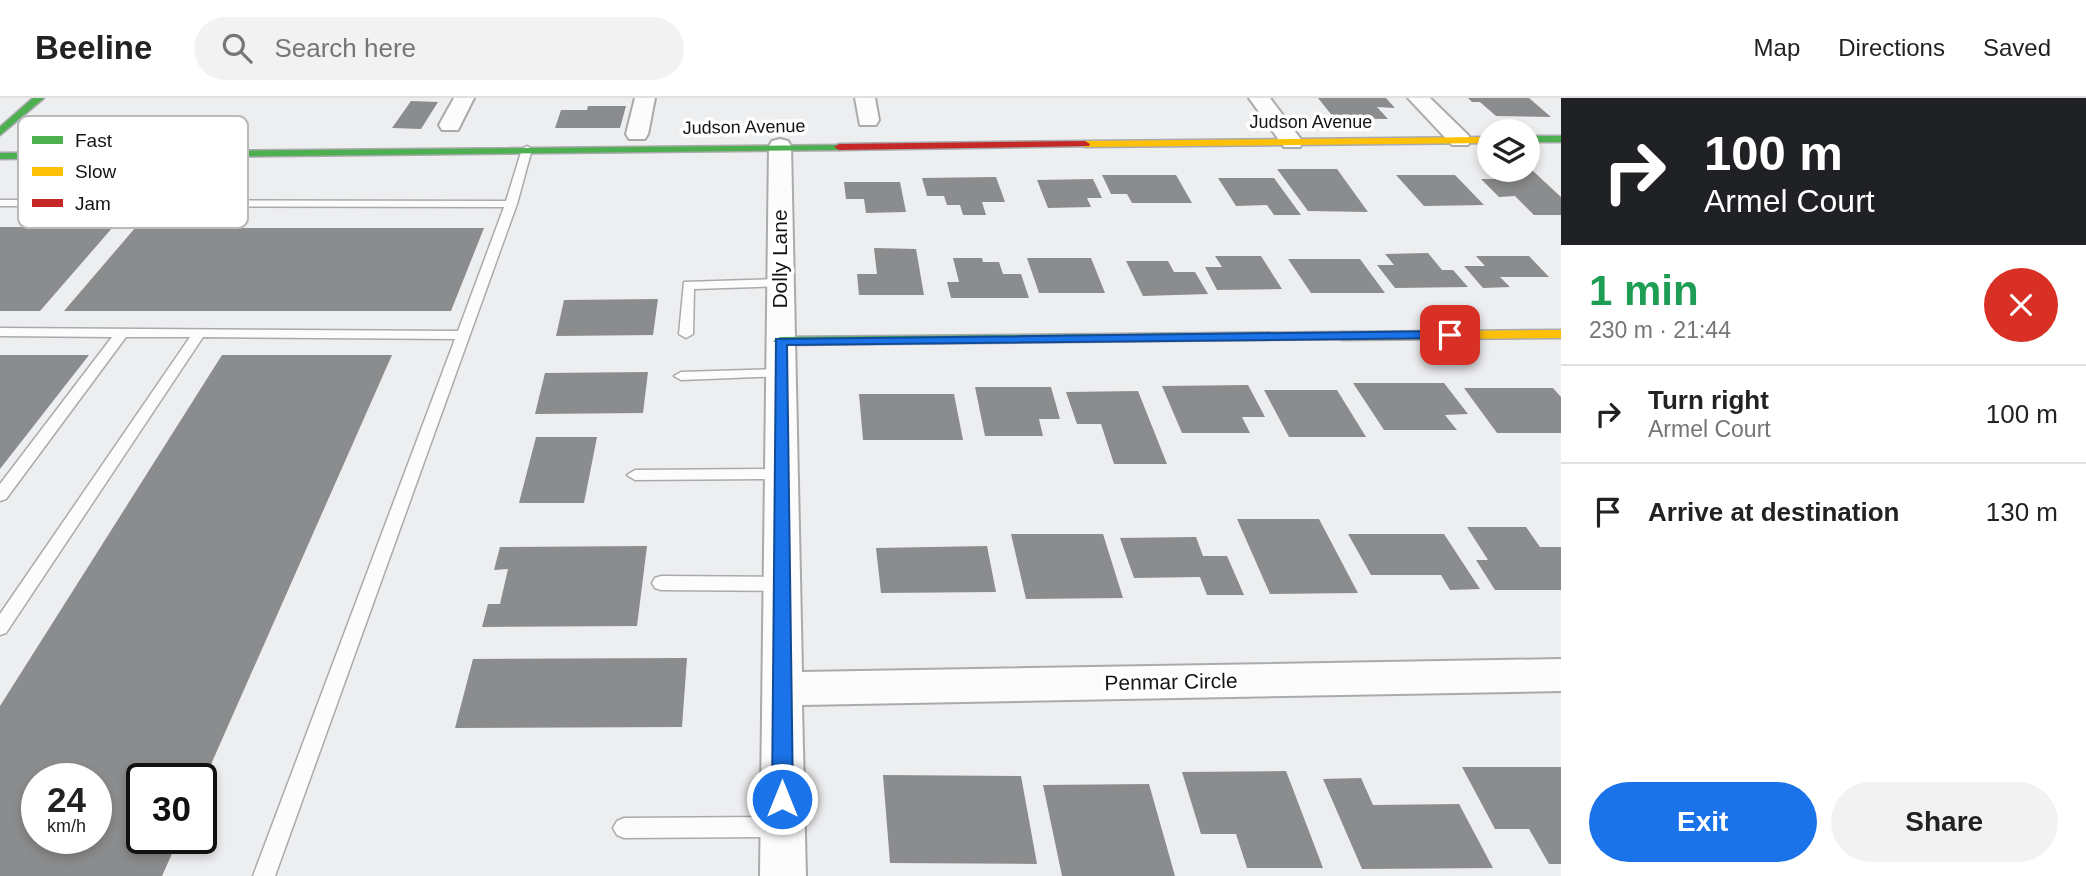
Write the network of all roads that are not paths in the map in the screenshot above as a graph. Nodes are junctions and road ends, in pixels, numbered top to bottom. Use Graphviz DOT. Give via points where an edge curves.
graph roads {
  1 [pos="39,98"];
  2 [pos="464,98"];
  3 [pos="645,98"];
  4 [pos="865,98"];
  5 [pos="1259,98"];
  6 [pos="1418,98"];
  7 [pos="18,116"];
  8 [pos="18,116"];
  9 [pos="868,120"];
  10 [pos="450,125"];
  11 [pos="0,132"];
  12 [pos="1540,139"];
  13 [pos="1561,139"];
  14 [pos="1460,140"];
  15 [pos="1477,140"];
  16 [pos="636,141"];
  17 [pos="1292,142"];
  18 [pos="780,146"];
  19 [pos="527,149"];
  20 [pos="248,153"];
  21 [pos="0,156"];
  22 [pos="18,156"];
  23 [pos="0,203"];
  24 [pos="18,203"];
  25 [pos="248,204"];
  26 [pos="511,205"];
  27 [pos="780,282"];
  28 [pos="0,332"];
  29 [pos="122,333"];
  30 [pos="200,334"];
  31 [pos="686,334"];
  32 [pos="1561,334"];
  33 [pos="463,335"];
  34 [pos="780,357"];
  35 [pos="681,376"];
  36 [pos="781,474"];
  37 [pos="635,475"];
  38 [pos="0,495"];
  39 [pos="662,583"];
  40 [pos="781,584"];
  41 [pos="0,628"];
  42 [pos="1561,675"];
  43 [pos="782,688"];
  44 [pos="783,827"];
  45 [pos="624,828"];
  46 [pos="264,876"];
  47 [pos="783,876"];
  1 -- 7 [label="street"];
  2 -- 10 [label="street"];
  3 -- 16 [label="street"];
  4 -- 9 [label="street"];
  5 -- 17 [label="street"];
  6 -- 14 [label="street"];
  8 -- 11 [label="street"];
  12 -- 13 [label="street"];
  14 -- 15 [label="street, Judson Avenue"];
  14 -- 17 [label="street, Judson Avenue"];
  16 -- 18 [label="street, Judson Avenue"];
  16 -- 19 [label="street, Judson Avenue"];
  17 -- 18 [label="street, Judson Avenue"];
  18 -- 27 [label="street, Dolly Lane"];
  19 -- 20 [label="street, Judson Avenue"];
  19 -- 26 [label="lane"];
  21 -- 22 [label="street, Judson Avenue"];
  23 -- 24 [label="lane"];
  25 -- 26 [label="lane"];
  26 -- 33 [label="lane"];
  27 -- 31 [label="lane" via="688,285"];
  27 -- 34 [label="street, Dolly Lane"];
  28 -- 29 [label="lane"];
  29 -- 30 [label="lane"];
  29 -- 38 [label="lane"];
  30 -- 33 [label="lane"];
  30 -- 41 [label="lane"];
  32 -- 34 [label="street"];
  33 -- 46 [label="lane"];
  34 -- 35 [label="lane"];
  34 -- 36 [label="street, Dolly Lane"];
  36 -- 37 [label="lane"];
  36 -- 40 [label="street, Dolly Lane"];
  39 -- 40 [label="lane"];
  40 -- 43 [label="street, Dolly Lane"];
  42 -- 43 [label="street, Penmar Circle"];
  43 -- 44 [label="street, Dolly Lane"];
  44 -- 45 [label="lane"];
  44 -- 47 [label="street, Dolly Lane"];
}
